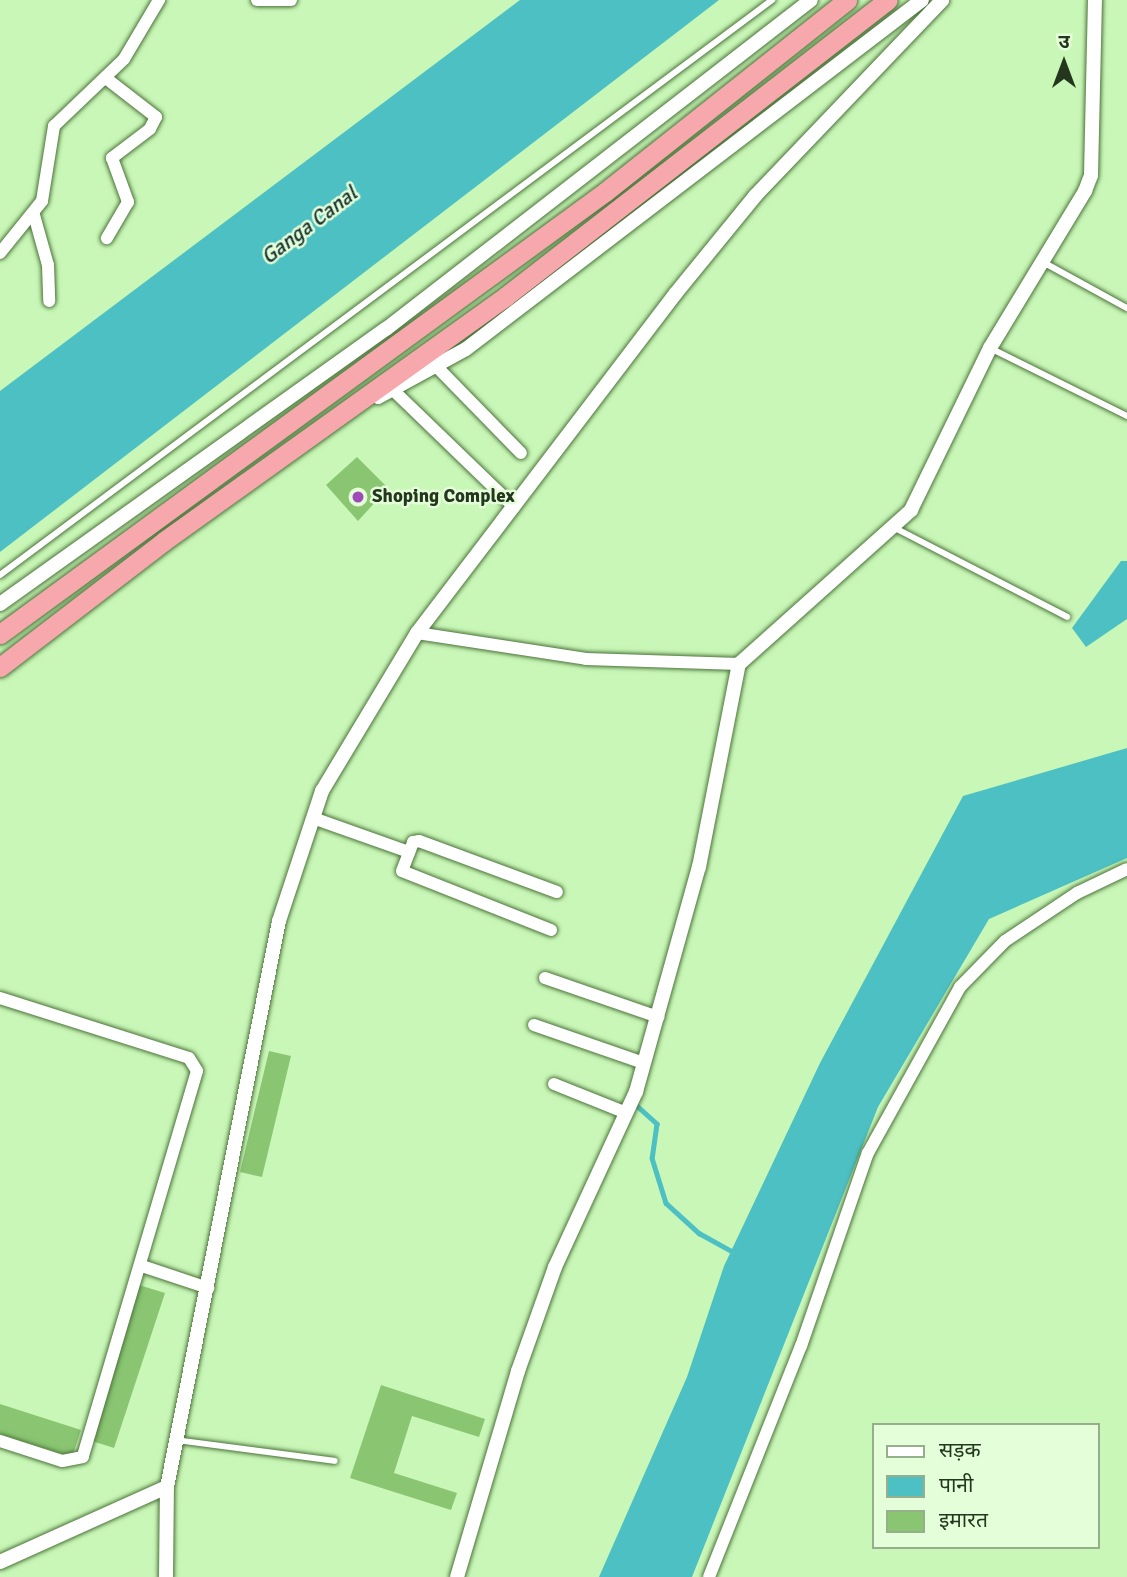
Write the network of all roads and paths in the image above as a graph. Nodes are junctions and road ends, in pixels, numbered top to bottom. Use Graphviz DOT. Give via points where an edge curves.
graph roads {
  1 [pos="159,0"];
  2 [pos="257,0"];
  3 [pos="291,0"];
  4 [pos="772,0"];
  5 [pos="811,0"];
  6 [pos="847,0"];
  7 [pos="887,0"];
  8 [pos="922,0"];
  9 [pos="942,0"];
  10 [pos="1095,0"];
  11 [pos="107,79"];
  12 [pos="34,215"];
  13 [pos="107,238"];
  14 [pos="0,253"];
  15 [pos="1040,261"];
  16 [pos="49,301"];
  17 [pos="1127,308"];
  18 [pos="990,348"];
  19 [pos="435,365"];
  20 [pos="392,389"];
  21 [pos="1127,416"];
  22 [pos="327,424"];
  23 [pos="521,453"];
  24 [pos="514,507"];
  25 [pos="894,527"];
  26 [pos="0,575"];
  27 [pos="0,604"];
  28 [pos="1067,617"];
  29 [pos="416,633"];
  30 [pos="0,634"];
  31 [pos="739,664"];
  32 [pos="0,667"];
  33 [pos="313,818"];
  34 [pos="409,852"];
  35 [pos="1127,869"];
  36 [pos="557,892"];
  37 [pos="551,930"];
  38 [pos="545,978"];
  39 [pos="0,998"];
  40 [pos="658,1017"];
  41 [pos="534,1025"];
  42 [pos="644,1063"];
  43 [pos="554,1084"];
  44 [pos="624,1112"];
  45 [pos="142,1266"];
  46 [pos="208,1288"];
  47 [pos="176,1440"];
  48 [pos="0,1441"];
  49 [pos="335,1461"];
  50 [pos="167,1487"];
  51 [pos="0,1562"];
  52 [pos="166,1577"];
  53 [pos="457,1577"];
  54 [pos="709,1577"];
  1 -- 11 [label="street"];
  2 -- 3 [label="street"];
  4 -- 26 [label="lane"];
  5 -- 27 [label="street" via="386,329"];
  6 -- 30 [label="highway" via="594,200"];
  7 -- 22 [label="highway" via="506,296"];
  8 -- 19 [label="street" via="674,195 466,349"];
  9 -- 24 [label="street" via="755,196"];
  10 -- 15 [label="street" via="1091,175"];
  11 -- 12 [label="street" via="63,113 54,126 47,181"];
  11 -- 13 [label="street" via="156,117 150,128 112,158 128,202"];
  12 -- 14 [label="street"];
  12 -- 16 [label="street" via="48,265"];
  15 -- 17 [label="lane"];
  15 -- 18 [label="street"];
  18 -- 21 [label="lane"];
  18 -- 25 [label="street" via="911,510"];
  19 -- 20 [label="street"];
  19 -- 23 [label="street"];
  20 -- 22 [label="street"];
  20 -- 24 [label="street"];
  22 -- 32 [label="highway"];
  24 -- 29 [label="street"];
  25 -- 28 [label="lane"];
  25 -- 31 [label="street"];
  29 -- 31 [label="street" via="586,659"];
  29 -- 33 [label="street" via="363,716"];
  31 -- 40 [label="street" via="699,867"];
  33 -- 34 [label="street"];
  33 -- 46 [label="street" via="279,921"];
  34 -- 36 [label="street" via="419,841"];
  34 -- 37 [label="street" via="404,876"];
  35 -- 54 [label="street" via="1077,893 1005,941 960,987 868,1153 801,1346"];
  38 -- 40 [label="street"];
  39 -- 45 [label="street" via="196,1063"];
  40 -- 42 [label="street"];
  41 -- 42 [label="street"];
  42 -- 44 [label="street"];
  43 -- 44 [label="street"];
  44 -- 53 [label="street" via="580,1205 522,1358"];
  45 -- 46 [label="street"];
  45 -- 48 [label="street" via="83,1457 62,1461"];
  46 -- 47 [label="street"];
  47 -- 49 [label="lane"];
  47 -- 50 [label="street"];
  50 -- 51 [label="street"];
  50 -- 52 [label="street"];
}
